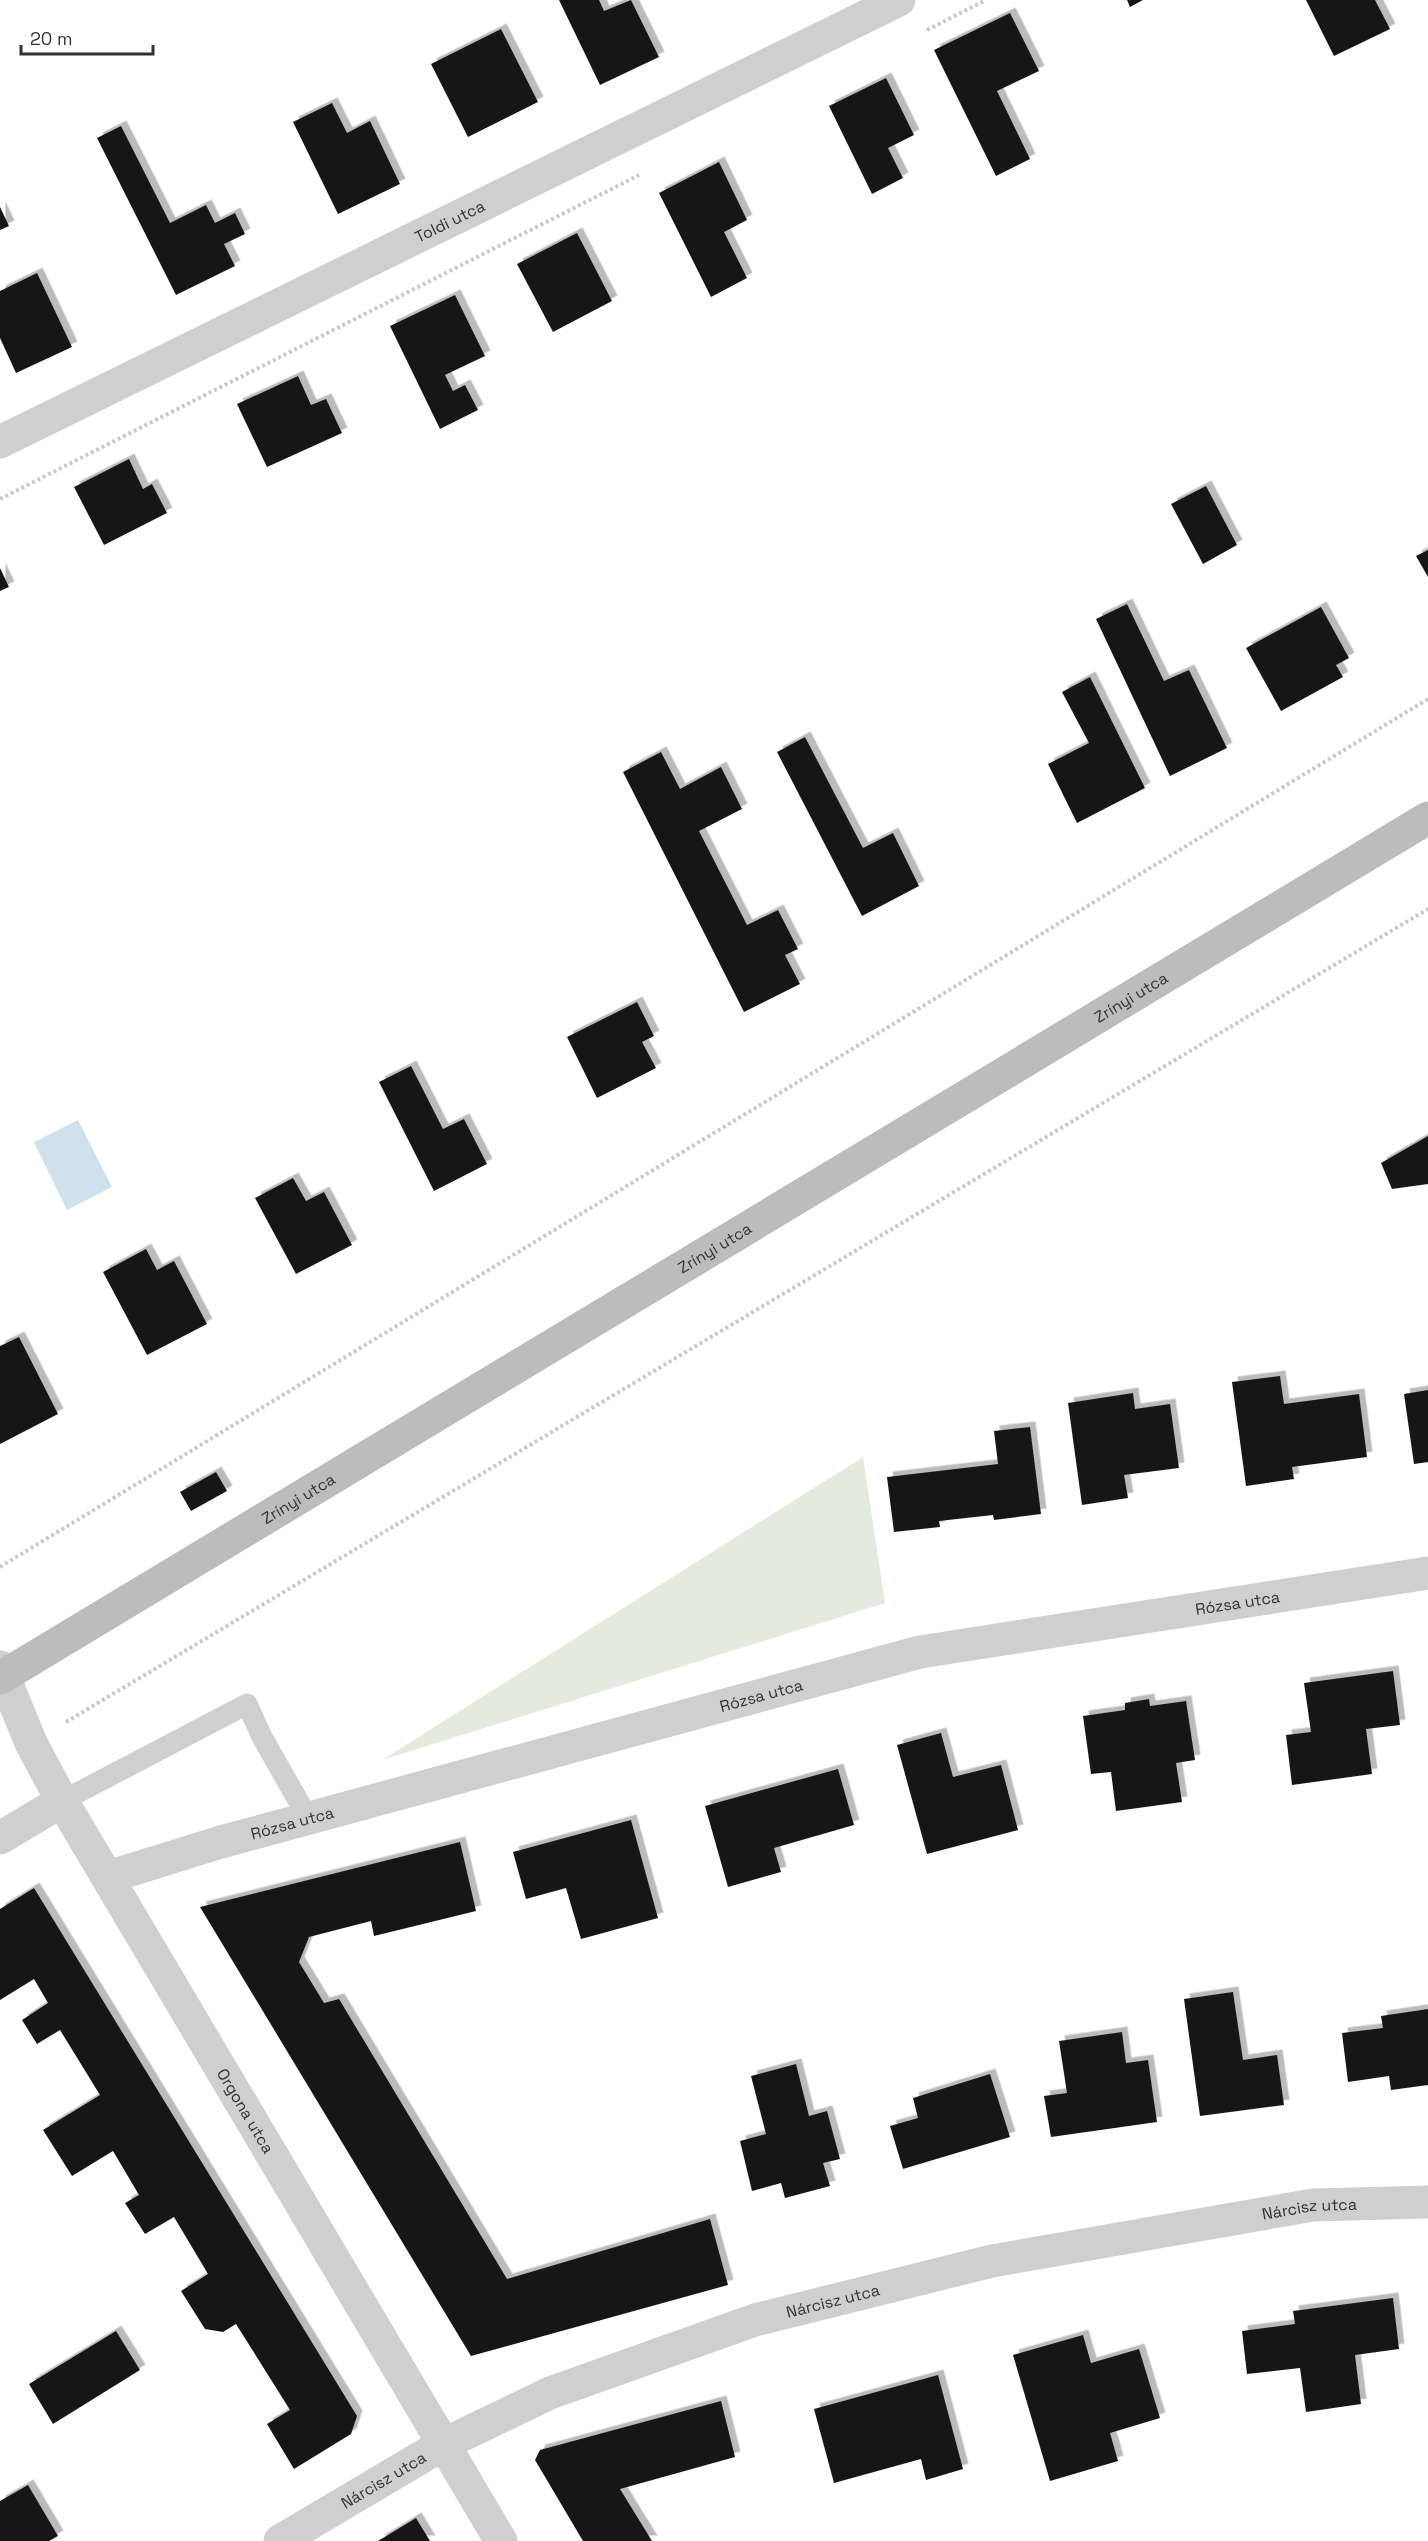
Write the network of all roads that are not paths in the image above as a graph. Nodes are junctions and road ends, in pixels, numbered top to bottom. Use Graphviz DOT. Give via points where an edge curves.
graph roads {
  1 [pos="899,0"];
  2 [pos="0,441"];
  3 [pos="1428,818"];
  4 [pos="1428,1573"];
  5 [pos="1,1674"];
  6 [pos="62,1801"];
  7 [pos="308,1818"];
  8 [pos="0,1838"];
  9 [pos="108,1877"];
  10 [pos="1428,2202"];
  11 [pos="442,2445"];
  12 [pos="280,2541"];
  13 [pos="501,2541"];
  1 -- 2 [label="street, Toldi utca"];
  3 -- 5 [label="main road, Zrínyi utca"];
  4 -- 7 [label="street, Rózsa utca" via="920,1652"];
  5 -- 6 [label="street, Orgona utca"];
  6 -- 7 [label="lane" via="247,1704"];
  6 -- 8 [label="street"];
  6 -- 9 [label="street, Orgona utca"];
  7 -- 9 [label="street, Rózsa utca"];
  9 -- 11 [label="street, Orgona utca"];
  10 -- 11 [label="street, Nárcisz utca" via="1313,2205 980,2264 755,2320 550,2393"];
  11 -- 12 [label="street, Nárcisz utca"];
  11 -- 13 [label="street, Orgona utca"];
}
